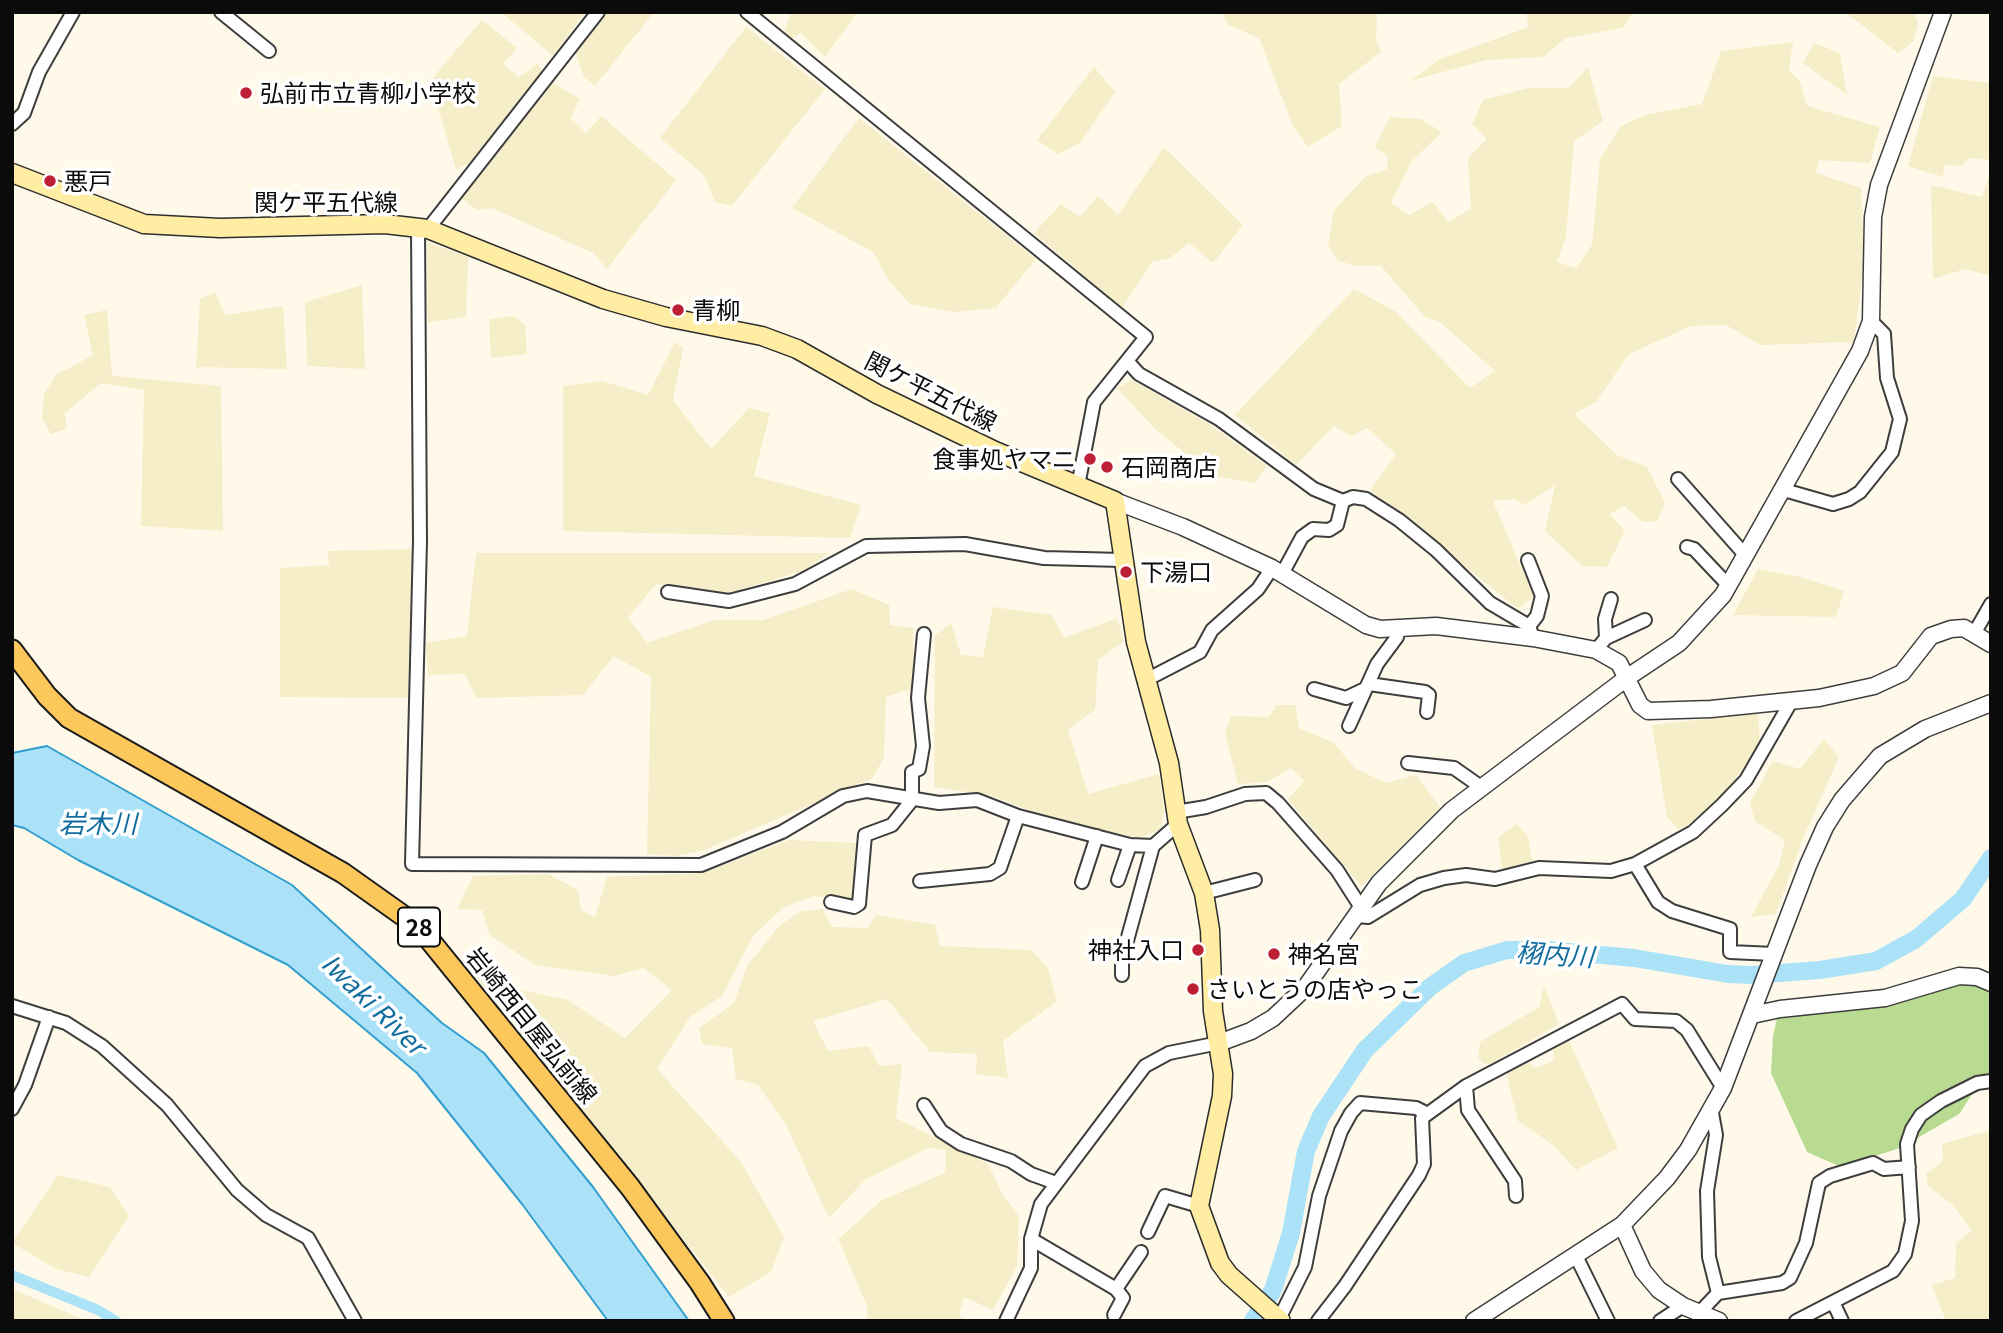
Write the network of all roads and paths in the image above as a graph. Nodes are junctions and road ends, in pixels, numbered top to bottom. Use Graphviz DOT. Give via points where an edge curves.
graph roads {
  1 [pos="73,12"];
  2 [pos="221,12"];
  3 [pos="598,12"];
  4 [pos="747,12"];
  5 [pos="1942,12"];
  6 [pos="269,51"];
  7 [pos="12,124"];
  8 [pos="12,173"];
  9 [pos="423,228"];
  10 [pos="1871,321"];
  11 [pos="1128,362"];
  12 [pos="1678,479"];
  13 [pos="1078,486"];
  14 [pos="1784,490"];
  15 [pos="1343,500"];
  16 [pos="1115,501"];
  17 [pos="1687,547"];
  18 [pos="1746,556"];
  19 [pos="1122,559"];
  20 [pos="1528,560"];
  21 [pos="1277,571"];
  22 [pos="1728,585"];
  23 [pos="668,592"];
  24 [pos="1611,599"];
  25 [pos="1991,604"];
  26 [pos="1645,620"];
  27 [pos="1399,628"];
  28 [pos="1531,632"];
  29 [pos="1975,632"];
  30 [pos="924,634"];
  31 [pos="1601,644"];
  32 [pos="1991,644"];
  33 [pos="12,650"];
  34 [pos="1628,677"];
  35 [pos="1146,680"];
  36 [pos="1368,687"];
  37 [pos="1314,689"];
  38 [pos="1792,700"];
  39 [pos="1991,704"];
  40 [pos="1427,712"];
  41 [pos="1349,726"];
  42 [pos="1408,763"];
  43 [pos="1481,787"];
  44 [pos="912,800"];
  45 [pos="1018,816"];
  46 [pos="1177,818"];
  47 [pos="1097,836"];
  48 [pos="1130,845"];
  49 [pos="1153,846"];
  50 [pos="1635,864"];
  51 [pos="1118,880"];
  52 [pos="1255,880"];
  53 [pos="920,881"];
  54 [pos="1082,882"];
  55 [pos="1204,893"];
  56 [pos="831,902"];
  57 [pos="1359,913"];
  58 [pos="1772,958"];
  59 [pos="1122,975"];
  60 [pos="1991,983"];
  61 [pos="12,1006"];
  62 [pos="1752,1015"];
  63 [pos="50,1017"];
  64 [pos="1219,1043"];
  65 [pos="1991,1081"];
  66 [pos="1466,1086"];
  67 [pos="1723,1088"];
  68 [pos="924,1105"];
  69 [pos="12,1109"];
  70 [pos="1426,1113"];
  71 [pos="1712,1113"];
  72 [pos="1909,1167"];
  73 [pos="1056,1183"];
  74 [pos="1516,1196"];
  75 [pos="1199,1206"];
  76 [pos="1622,1225"];
  77 [pos="1149,1232"];
  78 [pos="1031,1239"];
  79 [pos="1141,1252"];
  80 [pos="1576,1256"];
  81 [pos="1116,1289"];
  82 [pos="1718,1293"];
  83 [pos="1833,1301"];
  84 [pos="1683,1306"];
  85 [pos="1701,1311"];
  86 [pos="1114,1315"];
  87 [pos="1279,1319"];
  88 [pos="355,1321"];
  89 [pos="724,1321"];
  90 [pos="1006,1321"];
  91 [pos="1318,1321"];
  92 [pos="1474,1321"];
  93 [pos="1608,1321"];
  94 [pos="1660,1321"];
  95 [pos="1719,1321"];
  96 [pos="1796,1321"];
  97 [pos="1842,1321"];
  1 -- 7 [label="street" via="39,72 24,113"];
  2 -- 6 [label="street"];
  3 -- 9 [label="street"];
  4 -- 11 [label="street" via="1146,337"];
  5 -- 10 [label="street" via="1879,185 1873,217"];
  8 -- 9 [label="main road, 関ケ平五代線" via="144,224 220,228 385,223"];
  9 -- 13 [label="main road, 関ケ平五代線" via="603,299 797,349 877,394"];
  9 -- 44 [label="street" via="412,864 701,865 782,832 844,796 867,792"];
  10 -- 14 [label="street" via="1860,351"];
  10 -- 14 [label="street" via="1884,334 1887,378 1900,419 1892,452 1849,499 1833,504"];
  11 -- 13 [label="street" via="1094,402"];
  11 -- 15 [label="street" via="1139,374 1219,419 1314,489"];
  12 -- 18 [label="street"];
  13 -- 16 [label="main road, 関ケ平五代線"];
  14 -- 18 [label="street"];
  15 -- 21 [label="street" via="1337,525 1329,530 1313,529 1302,537"];
  15 -- 28 [label="street" via="1366,499 1399,520 1490,603"];
  16 -- 19 [label="main road"];
  16 -- 21 [label="street"];
  17 -- 22 [label="street"];
  18 -- 22 [label="street"];
  19 -- 23 [label="street" via="1044,558 965,544 866,546 795,584 729,601"];
  19 -- 35 [label="main road"];
  20 -- 28 [label="street" via="1542,596"];
  21 -- 27 [label="street" via="1366,625"];
  21 -- 35 [label="street" via="1212,629 1200,652"];
  22 -- 34 [label="street" via="1679,643"];
  24 -- 31 [label="street"];
  25 -- 29 [label="street"];
  26 -- 31 [label="street"];
  27 -- 28 [label="street"];
  27 -- 36 [label="street"];
  28 -- 31 [label="street"];
  29 -- 32 [label="street"];
  29 -- 38 [label="street" via="1951,629 1931,636 1891,680"];
  30 -- 44 [label="street" via="918,698 923,746 919,769 912,772"];
  31 -- 34 [label="street"];
  33 -- 89 [label="main road, 岩崎西目屋弘前線 / 28" via="69,718 343,873 419,927 637,1195"];
  34 -- 38 [label="street" via="1640,705 1658,712"];
  34 -- 43 [label="street"];
  35 -- 46 [label="main road" via="1169,763"];
  36 -- 37 [label="street" via="1346,698"];
  36 -- 40 [label="street" via="1425,692 1429,695"];
  36 -- 41 [label="street"];
  38 -- 50 [label="street" via="1746,780 1722,806 1693,832"];
  39 -- 58 [label="street" via="1925,729 1862,774 1825,827"];
  42 -- 43 [label="street" via="1454,768"];
  43 -- 57 [label="street" via="1433,827 1380,883"];
  44 -- 45 [label="street" via="977,800"];
  44 -- 56 [label="street" via="892,825 864,835 859,904"];
  45 -- 47 [label="street"];
  45 -- 53 [label="street" via="1000,868 990,874"];
  46 -- 49 [label="street"];
  46 -- 55 [label="main road"];
  46 -- 57 [label="street" via="1245,794 1266,793 1337,870"];
  47 -- 48 [label="street"];
  47 -- 54 [label="street"];
  48 -- 49 [label="street"];
  48 -- 51 [label="street"];
  49 -- 59 [label="street" via="1122,959"];
  50 -- 57 [label="street" via="1611,871 1539,868 1495,879 1444,878 1420,885 1368,917"];
  50 -- 58 [label="street" via="1665,907 1730,929 1730,951"];
  52 -- 55 [label="street"];
  55 -- 64 [label="main road"];
  57 -- 64 [label="street" via="1290,1004 1251,1031"];
  58 -- 62 [label="street"];
  60 -- 62 [label="street" via="1959,976 1885,998"];
  61 -- 63 [label="street"];
  62 -- 67 [label="street"];
  63 -- 69 [label="street" via="26,1085"];
  63 -- 88 [label="street" via="102,1046 167,1105 236,1190 266,1215 308,1238"];
  64 -- 73 [label="street" via="1169,1053 1145,1066"];
  64 -- 75 [label="main road" via="1222,1096"];
  65 -- 72 [label="street" via="1977,1083 1921,1115 1907,1144"];
  66 -- 67 [label="street" via="1622,1003 1635,1019 1676,1021 1687,1030"];
  66 -- 70 [label="street"];
  66 -- 74 [label="street" via="1468,1110 1515,1181"];
  67 -- 71 [label="street"];
  68 -- 73 [label="street" via="941,1130 961,1144"];
  70 -- 87 [label="street" via="1360,1103 1351,1113 1319,1196 1305,1267"];
  70 -- 91 [label="street" via="1422,1118 1424,1164 1419,1175"];
  71 -- 76 [label="street" via="1667,1178"];
  71 -- 82 [label="street" via="1716,1135 1707,1191 1709,1257"];
  72 -- 82 [label="street" via="1884,1169 1873,1163 1830,1176 1819,1184 1806,1243 1790,1278"];
  72 -- 83 [label="street" via="1912,1221 1905,1254 1893,1271"];
  73 -- 78 [label="street" via="1041,1204"];
  75 -- 77 [label="street" via="1165,1196"];
  75 -- 87 [label="main road" via="1220,1263"];
  76 -- 80 [label="street"];
  76 -- 84 [label="street" via="1643,1271 1659,1290"];
  78 -- 81 [label="street"];
  78 -- 90 [label="street" via="1031,1268"];
  79 -- 81 [label="street"];
  80 -- 92 [label="street"];
  80 -- 93 [label="street"];
  81 -- 86 [label="street" via="1123,1298"];
  82 -- 85 [label="street"];
  83 -- 96 [label="street"];
  83 -- 97 [label="street"];
  84 -- 85 [label="street"];
  84 -- 94 [label="street"];
  85 -- 95 [label="street"];
}
